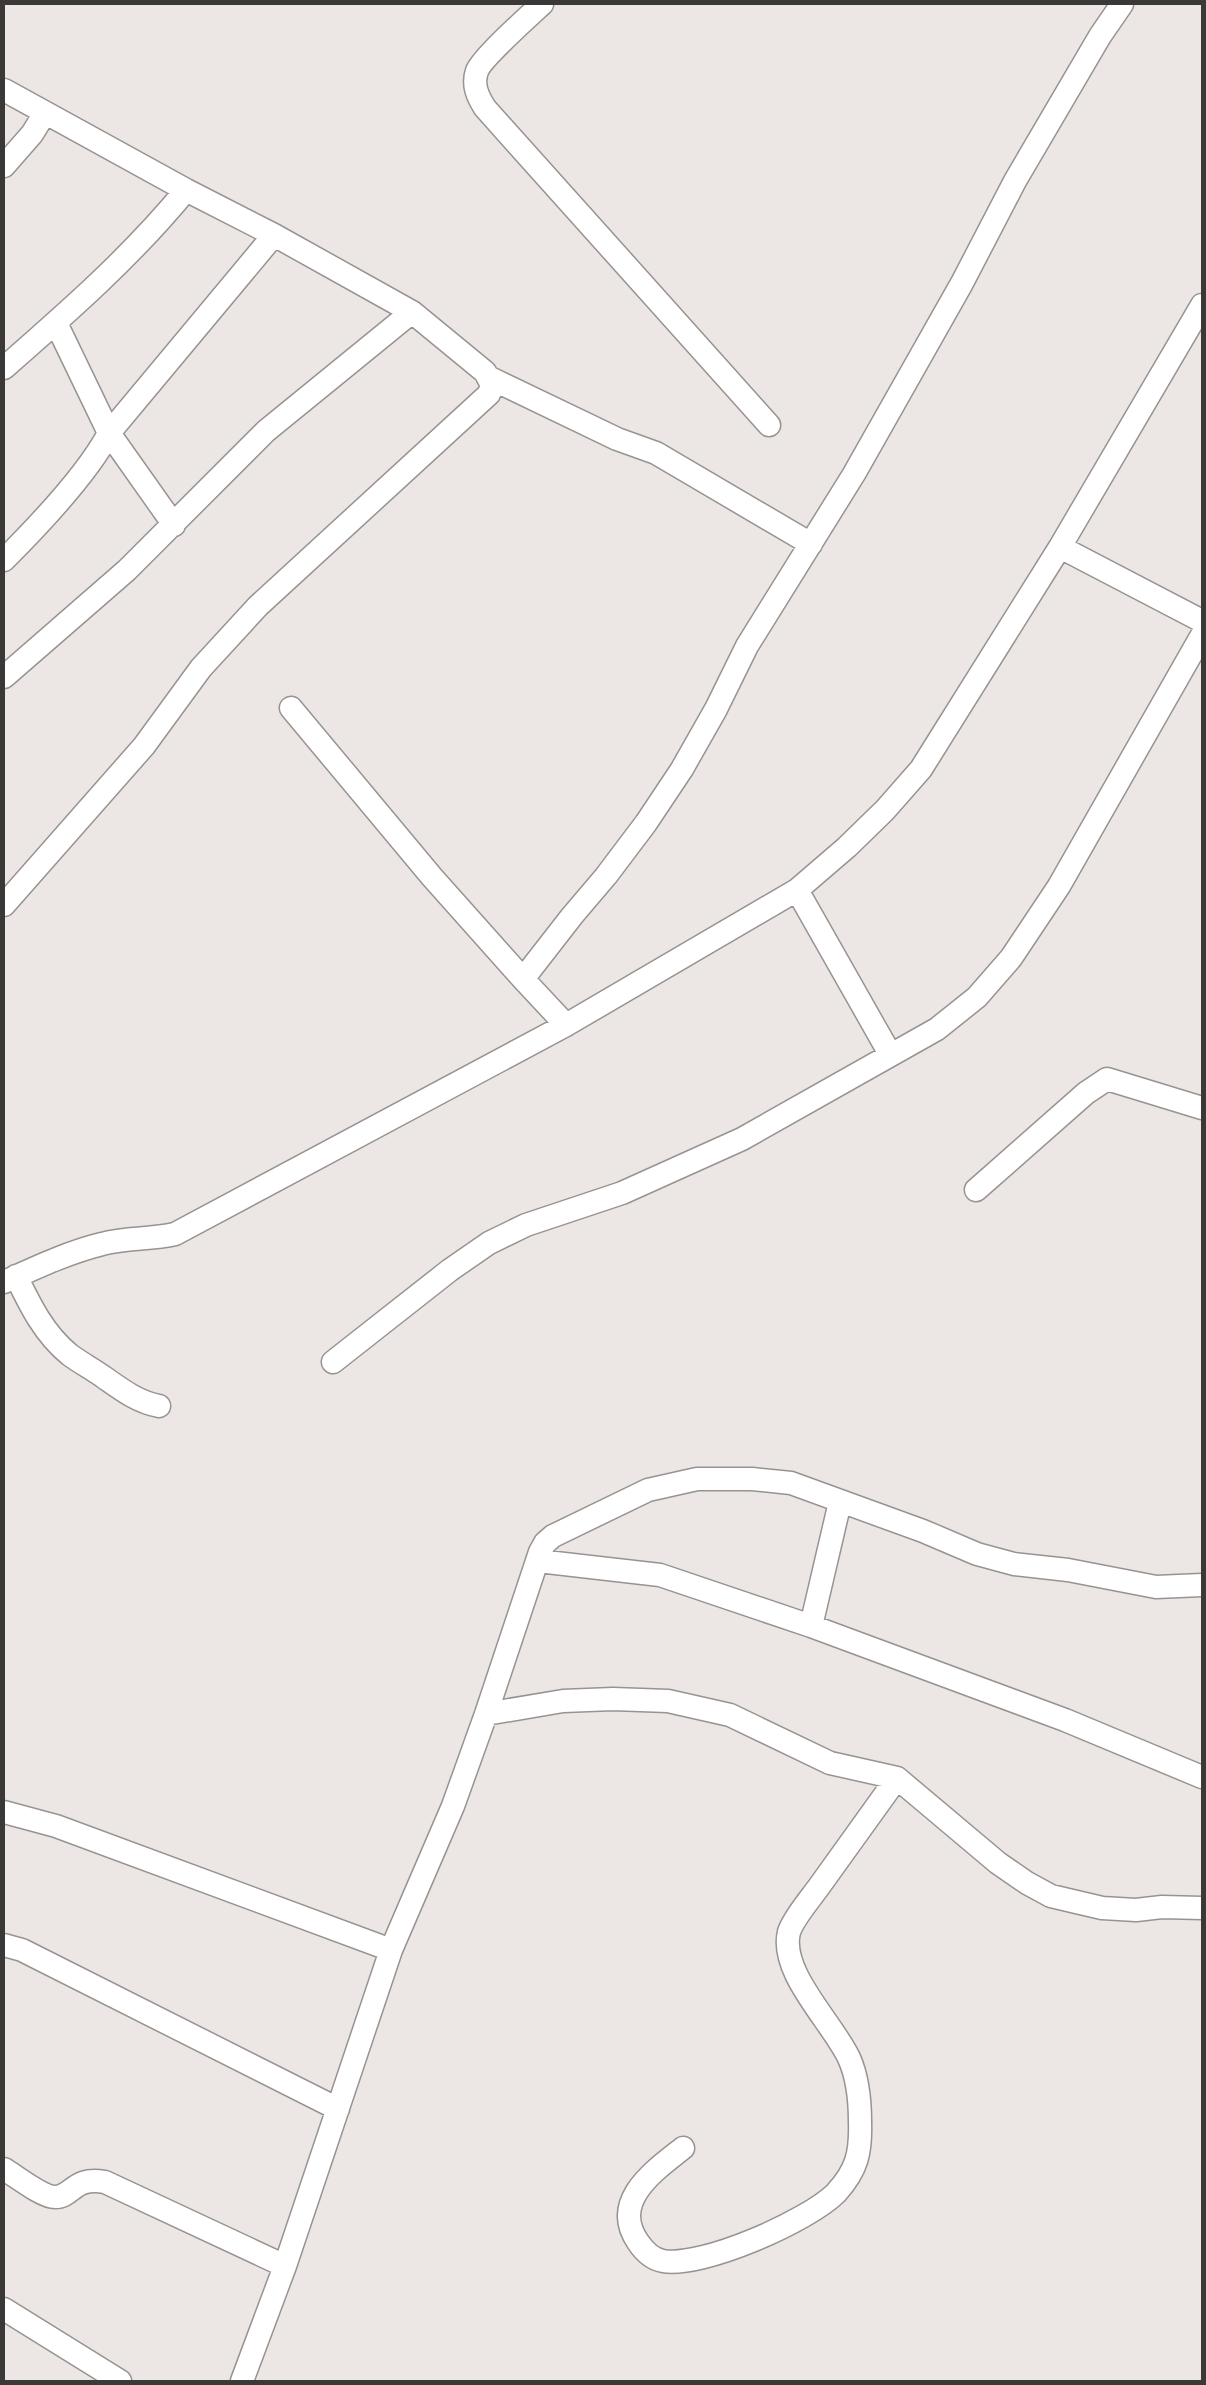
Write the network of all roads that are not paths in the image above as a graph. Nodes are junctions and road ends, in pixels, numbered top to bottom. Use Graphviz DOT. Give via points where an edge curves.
graph roads {
  1 [pos="542,4"];
  2 [pos="1122,4"];
  3 [pos="4,90"];
  4 [pos="45,113"];
  5 [pos="4,166"];
  6 [pos="186,190"];
  7 [pos="274,235"];
  8 [pos="1202,306"];
  9 [pos="412,312"];
  10 [pos="56,323"];
  11 [pos="4,368"];
  12 [pos="490,378"];
  13 [pos="769,425"];
  14 [pos="109,432"];
  15 [pos="174,525"];
  16 [pos="811,544"];
  17 [pos="1060,547"];
  18 [pos="4,560"];
  19 [pos="1202,621"];
  20 [pos="1202,635"];
  21 [pos="4,677"];
  22 [pos="291,708"];
  23 [pos="797,890"];
  24 [pos="4,905"];
  25 [pos="523,979"];
  26 [pos="566,1024"];
  27 [pos="890,1054"];
  28 [pos="1202,1108"];
  29 [pos="976,1190"];
  30 [pos="10,1279"];
  31 [pos="333,1362"];
  32 [pos="159,1406"];
  33 [pos="840,1502"];
  34 [pos="538,1561"];
  35 [pos="1202,1585"];
  36 [pos="811,1626"];
  37 [pos="486,1714"];
  38 [pos="1202,1777"];
  39 [pos="897,1778"];
  40 [pos="4,1812"];
  41 [pos="1202,1908"];
  42 [pos="4,1945"];
  43 [pos="391,1950"];
  44 [pos="338,2109"];
  45 [pos="683,2148"];
  46 [pos="4,2169"];
  47 [pos="285,2266"];
  48 [pos="4,2309"];
  49 [pos="120,2381"];
  50 [pos="242,2381"];
  1 -- 13 [label="street" via="477,71 476,93 485,108"];
  2 -- 16 [label="street" via="1015,181 896,400"];
  3 -- 4 [label="street"];
  4 -- 5 [label="street" via="32,134"];
  4 -- 6 [label="street"];
  6 -- 7 [label="street"];
  6 -- 10 [label="street" via="124,259"];
  7 -- 9 [label="street"];
  7 -- 14 [label="street"];
  8 -- 17 [label="street"];
  9 -- 12 [label="street"];
  9 -- 15 [label="street" via="266,431"];
  10 -- 11 [label="street"];
  10 -- 14 [label="street"];
  12 -- 16 [label="street" via="617,439 656,453"];
  12 -- 24 [label="street" via="489,394 258,606 220,647 144,746"];
  14 -- 15 [label="street"];
  14 -- 18 [label="street" via="100,451"];
  15 -- 21 [label="street"];
  16 -- 25 [label="street" via="747,646 677,777 612,868"];
  17 -- 19 [label="street"];
  17 -- 23 [label="street" via="921,769 885,810"];
  20 -- 27 [label="street" via="1059,886 1011,958 977,997 937,1029"];
  22 -- 25 [label="street" via="432,877"];
  23 -- 26 [label="street"];
  23 -- 27 [label="street"];
  25 -- 26 [label="street"];
  26 -- 30 [label="street" via="175,1234 101,1244"];
  27 -- 31 [label="street" via="742,1139 622,1193 526,1225 489,1243"];
  28 -- 29 [label="street" via="1107,1079 1086,1093"];
  30 -- 32 [label="street" via="41,1324 64,1349 132,1397"];
  33 -- 34 [label="street" via="791,1483 697,1479 648,1490 553,1536 545,1543"];
  33 -- 35 [label="street" via="977,1554 1014,1564 1068,1570 1156,1587"];
  33 -- 36 [label="street"];
  34 -- 36 [label="street" via="660,1575"];
  34 -- 37 [label="street"];
  36 -- 38 [label="street" via="1065,1720"];
  37 -- 39 [label="street" via="563,1701 668,1701 730,1715 830,1763"];
  37 -- 43 [label="street" via="453,1806"];
  39 -- 41 [label="street" via="998,1864 1051,1896 1102,1908"];
  39 -- 45 [label="street" via="790,1932 788,1954 798,1980 835,2031 856,2078 861,2143 855,2169 834,2194 801,2218 728,2251 689,2260 663,2261 646,2253 634,2236 627,2215 634,2196 650,2174"];
  40 -- 43 [label="street" via="56,1826"];
  42 -- 44 [label="street" via="22,1950"];
  43 -- 44 [label="street"];
  44 -- 47 [label="street"];
  46 -- 47 [label="street" via="54,2197 62,2196 79,2183 91,2179 105,2182"];
  47 -- 50 [label="street"];
  48 -- 49 [label="street"];
}
